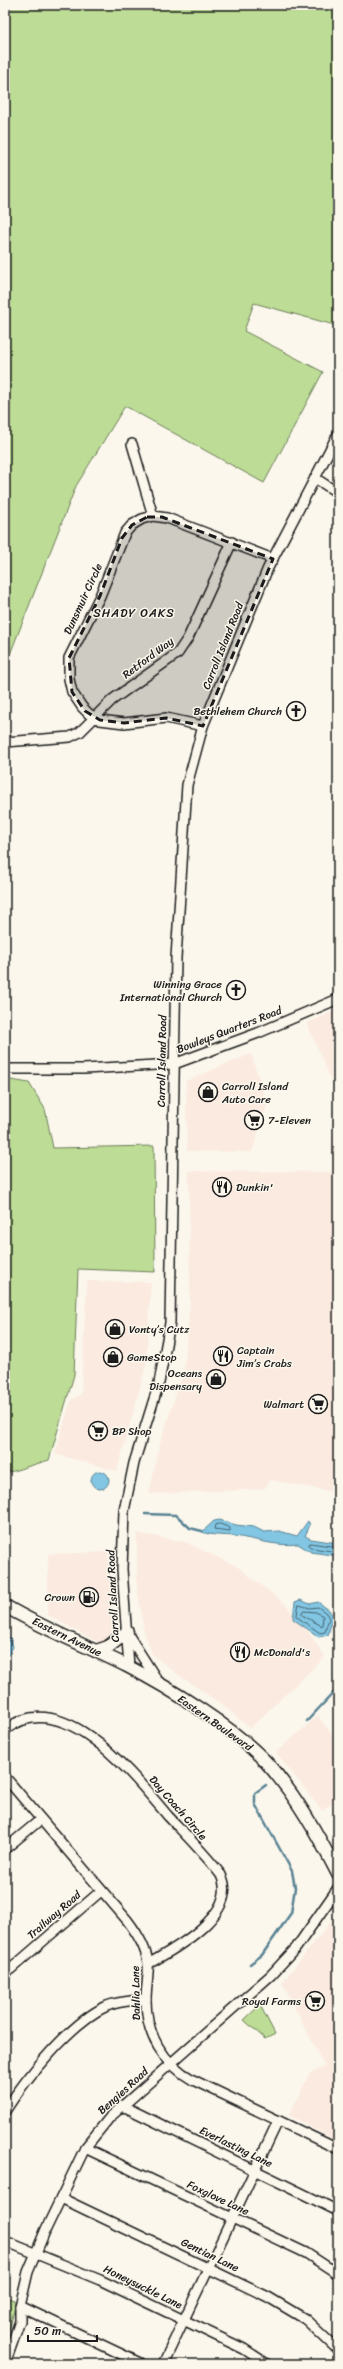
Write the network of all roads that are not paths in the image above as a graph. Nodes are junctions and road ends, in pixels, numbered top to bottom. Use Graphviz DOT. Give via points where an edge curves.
graph roads {
  1 [pos="338,434"];
  2 [pos="132,444"];
  3 [pos="315,478"];
  4 [pos="338,493"];
  5 [pos="153,516"];
  6 [pos="232,542"];
  7 [pos="272,559"];
  8 [pos="93,717"];
  9 [pos="203,726"];
  10 [pos="5,742"];
  11 [pos="338,999"];
  12 [pos="174,1064"];
  13 [pos="5,1069"];
  14 [pos="5,1606"];
  15 [pos="127,1632"];
  16 [pos="96,1651"];
  17 [pos="129,1667"];
  18 [pos="161,1685"];
  19 [pos="5,1730"];
  20 [pos="5,1777"];
  21 [pos="40,1820"];
  22 [pos="5,1849"];
  23 [pos="338,1874"];
  24 [pos="338,1888"];
  25 [pos="101,1891"];
  26 [pos="148,1964"];
  27 [pos="5,1974"];
  28 [pos="146,1999"];
  29 [pos="172,2063"];
  30 [pos="123,2106"];
  31 [pos="5,2112"];
  32 [pos="278,2121"];
  33 [pos="85,2148"];
  34 [pos="338,2149"];
  35 [pos="254,2170"];
  36 [pos="61,2198"];
  37 [pos="338,2211"];
  38 [pos="231,2217"];
  39 [pos="5,2241"];
  40 [pos="36,2252"];
  41 [pos="209,2268"];
  42 [pos="338,2274"];
  43 [pos="20,2306"];
  44 [pos="184,2321"];
  45 [pos="338,2350"];
  46 [pos="8,2363"];
  47 [pos="142,2364"];
  48 [pos="164,2364"];
  49 [pos="267,2364"];
  1 -- 3 [label="street, Carroll Island Road"];
  2 -- 5 [label="street"];
  3 -- 4 [label="street"];
  3 -- 7 [label="street, Carroll Island Road"];
  5 -- 6 [label="street" via="174,520"];
  5 -- 8 [label="street, Dunsmuir Circle" via="137,521 125,533 100,596 69,658 72,692"];
  6 -- 7 [label="street"];
  6 -- 8 [label="street, Retford Way" via="188,638 178,653 112,700"];
  7 -- 9 [label="street, Carroll Island Road"];
  8 -- 9 [label="street" via="118,723 166,718"];
  8 -- 10 [label="street, Retford Way" via="80,732 70,737"];
  9 -- 12 [label="street, Carroll Island Road" via="190,770 184,804 176,958"];
  11 -- 12 [label="street, Bowleys Quarters Road" via="258,1033"];
  12 -- 13 [label="street, Bowleys Quarters Road" via="77,1069"];
  12 -- 15 [label="street, Carroll Island Road" via="170,1322 159,1383 134,1463 124,1511 122,1569"];
  14 -- 16 [label="main road, Eastern Avenue"];
  15 -- 16 [label="main road" via="108,1647"];
  15 -- 17 [label="street, Carroll Island Road"];
  15 -- 18 [label="street"];
  16 -- 17 [label="main road, Eastern Avenue"];
  17 -- 18 [label="main road, Eastern Boulevard"];
  18 -- 23 [label="main road, Eastern Boulevard" via="218,1722 249,1745 266,1762 301,1807"];
  19 -- 26 [label="street, Day Coach Circle" via="20,1720 41,1716 66,1724 94,1740 128,1768 221,1875 225,1891 220,1906 212,1916 189,1939"];
  20 -- 21 [label="street, Dahlia Lane"];
  21 -- 22 [label="street"];
  21 -- 25 [label="street, Dahlia Lane"];
  24 -- 29 [label="street, Bengies Road" via="285,1960"];
  25 -- 26 [label="street, Dahlia Lane" via="134,1930 144,1947"];
  25 -- 27 [label="street, Trailway Road"];
  26 -- 28 [label="street, Dahlia Lane"];
  28 -- 29 [label="street, Dahlia Lane" via="147,2018 152,2036"];
  28 -- 31 [label="street" via="106,2007 81,2025 33,2072"];
  29 -- 30 [label="street, Bengies Road"];
  29 -- 32 [label="street, Dahlia Lane" via="193,2080"];
  30 -- 33 [label="street, Bengies Road" via="110,2117"];
  30 -- 35 [label="street, Everlasting Lane"];
  32 -- 34 [label="street, Dahlia Lane"];
  32 -- 35 [label="street"];
  33 -- 36 [label="street, Bengies Road"];
  33 -- 38 [label="street, Foxglove Lane"];
  35 -- 37 [label="street, Everlasting Lane"];
  35 -- 38 [label="street"];
  36 -- 40 [label="street, Bengies Road"];
  36 -- 41 [label="street, Gentian Lane"];
  38 -- 41 [label="street"];
  38 -- 42 [label="street, Foxglove Lane" via="306,2253"];
  39 -- 40 [label="street, Honeysuckle Lane"];
  40 -- 43 [label="street, Bengies Road"];
  40 -- 44 [label="street, Honeysuckle Lane"];
  41 -- 44 [label="street"];
  41 -- 45 [label="street, Gentian Lane" via="298,2315 322,2333"];
  43 -- 46 [label="street, Bengies Road" via="20,2321"];
  43 -- 47 [label="street"];
  44 -- 48 [label="street"];
  44 -- 49 [label="street, Honeysuckle Lane" via="244,2349"];
}
